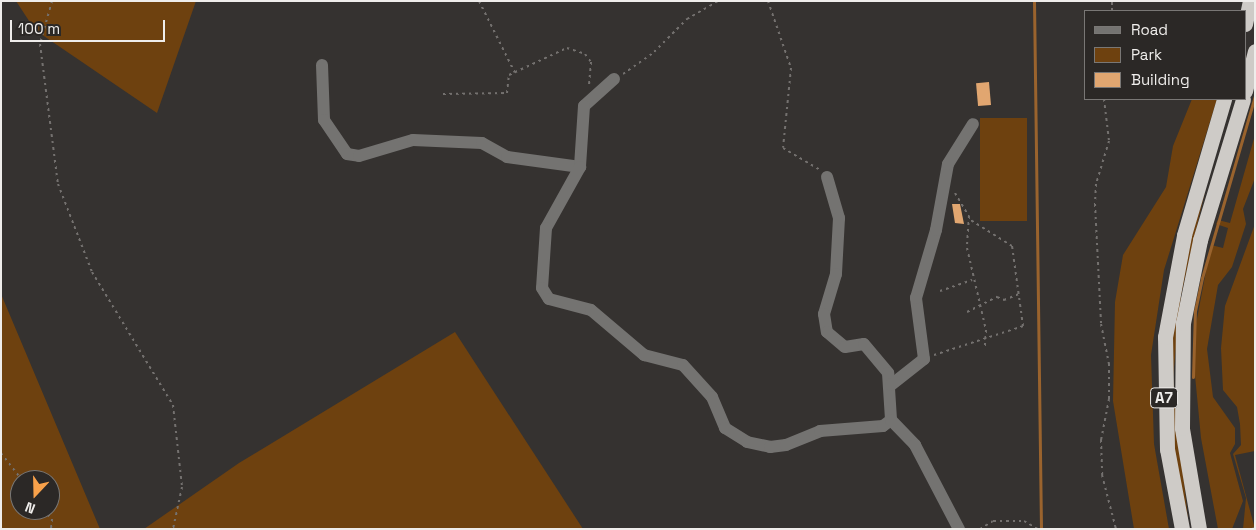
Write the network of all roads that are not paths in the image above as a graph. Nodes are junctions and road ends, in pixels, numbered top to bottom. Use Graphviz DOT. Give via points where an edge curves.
graph roads {
  1 [pos="1250,1"];
  2 [pos="1246,19"];
  3 [pos="1255,51"];
  4 [pos="322,65"];
  5 [pos="614,79"];
  6 [pos="1246,88"];
  7 [pos="1224,100"];
  8 [pos="1243,100"];
  9 [pos="973,124"];
  10 [pos="580,167"];
  11 [pos="827,177"];
  12 [pos="1176,267"];
  13 [pos="1180,356"];
  14 [pos="890,385"];
  15 [pos="891,420"];
  16 [pos="958,529"];
  17 [pos="1174,529"];
  18 [pos="1182,529"];
  19 [pos="1199,529"];
  20 [pos="1208,529"];
  1 -- 2 [label="highway"];
  3 -- 6 [label="highway"];
  4 -- 10 [label="street" via="324,120 346,154 359,156 414,140 482,143 507,157"];
  5 -- 10 [label="street" via="588,102 580,125"];
  7 -- 12 [label="highway, A7"];
  8 -- 13 [label="highway, A7" via="1200,240"];
  9 -- 14 [label="street" via="952,152 950,187 916,298 926,355 916,369"];
  10 -- 15 [label="street" via="546,228 542,288 549,299 591,310 644,355 683,366 712,397 725,428 747,442 770,447 786,445 820,431 883,426"];
  11 -- 14 [label="street" via="839,218 836,274 824,314 827,332 835,343 845,347 864,344 873,351"];
  12 -- 17 [label="highway" via="1162,302 1154,374 1156,429"];
  12 -- 18 [label="highway, A7" via="1165,337 1164,396 1167,449"];
  13 -- 19 [label="highway, A7" via="1183,438"];
  13 -- 20 [label="highway"];
  14 -- 15 [label="street"];
  15 -- 16 [label="street" via="915,445"];
}
